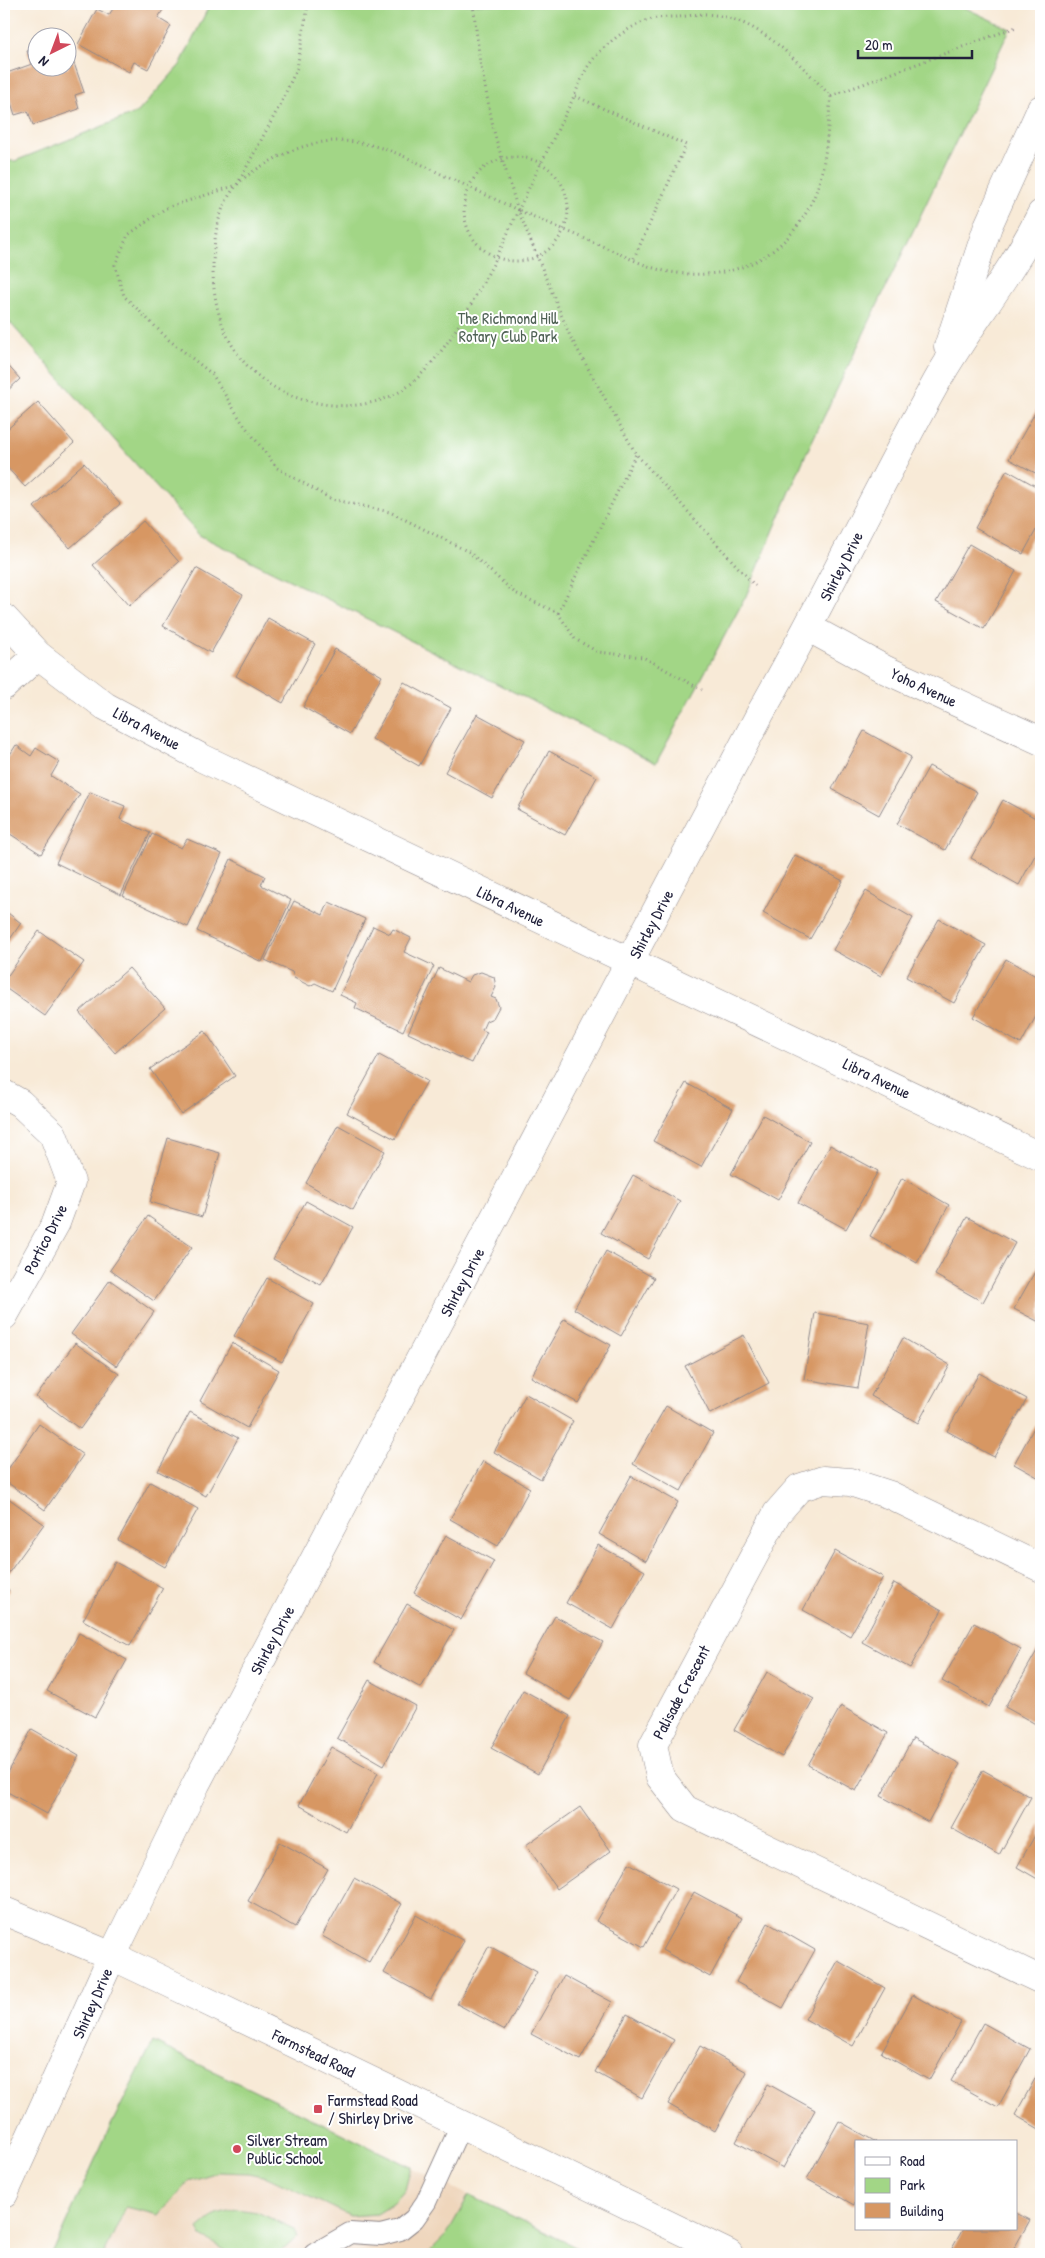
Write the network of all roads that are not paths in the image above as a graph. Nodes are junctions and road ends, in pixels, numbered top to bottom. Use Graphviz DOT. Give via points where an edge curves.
graph roads {
  1 [pos="1041,109"];
  2 [pos="1041,214"];
  3 [pos="938,380"];
  4 [pos="4,618"];
  5 [pos="809,628"];
  6 [pos="38,655"];
  7 [pos="4,686"];
  8 [pos="1041,741"];
  9 [pos="631,962"];
  10 [pos="4,1094"];
  11 [pos="1041,1157"];
  12 [pos="4,1316"];
  13 [pos="1041,1568"];
  14 [pos="4,1911"];
  15 [pos="112,1956"];
  16 [pos="1041,1980"];
  17 [pos="461,2125"];
  18 [pos="4,2194"];
  19 [pos="314,2254"];
  20 [pos="729,2254"];
  1 -- 3 [label="street, Shirley Drive" via="988,226"];
  2 -- 3 [label="street, Shirley Drive" via="1025,247"];
  3 -- 5 [label="street, Shirley Drive"];
  4 -- 6 [label="street, Libra Avenue"];
  5 -- 8 [label="street, Yoho Avenue" via="886,670"];
  5 -- 9 [label="street, Shirley Drive"];
  6 -- 7 [label="street"];
  6 -- 9 [label="street, Libra Avenue" via="105,706 202,758"];
  9 -- 11 [label="street, Libra Avenue"];
  9 -- 15 [label="street, Shirley Drive" via="196,1784"];
  10 -- 12 [label="street, Portico Drive" via="20,1103 53,1134 71,1182 56,1223"];
  13 -- 16 [label="street, Palisade Crescent" via="890,1495 858,1484 823,1480 800,1488 777,1513 653,1745 660,1777 685,1809"];
  14 -- 15 [label="street, Farmstead Road"];
  15 -- 17 [label="street, Farmstead Road"];
  15 -- 18 [label="street, Shirley Drive"];
  17 -- 19 [label="lane" via="426,2202 414,2219 400,2230 382,2235 350,2233"];
  17 -- 20 [label="street, Farmstead Road"];
}
